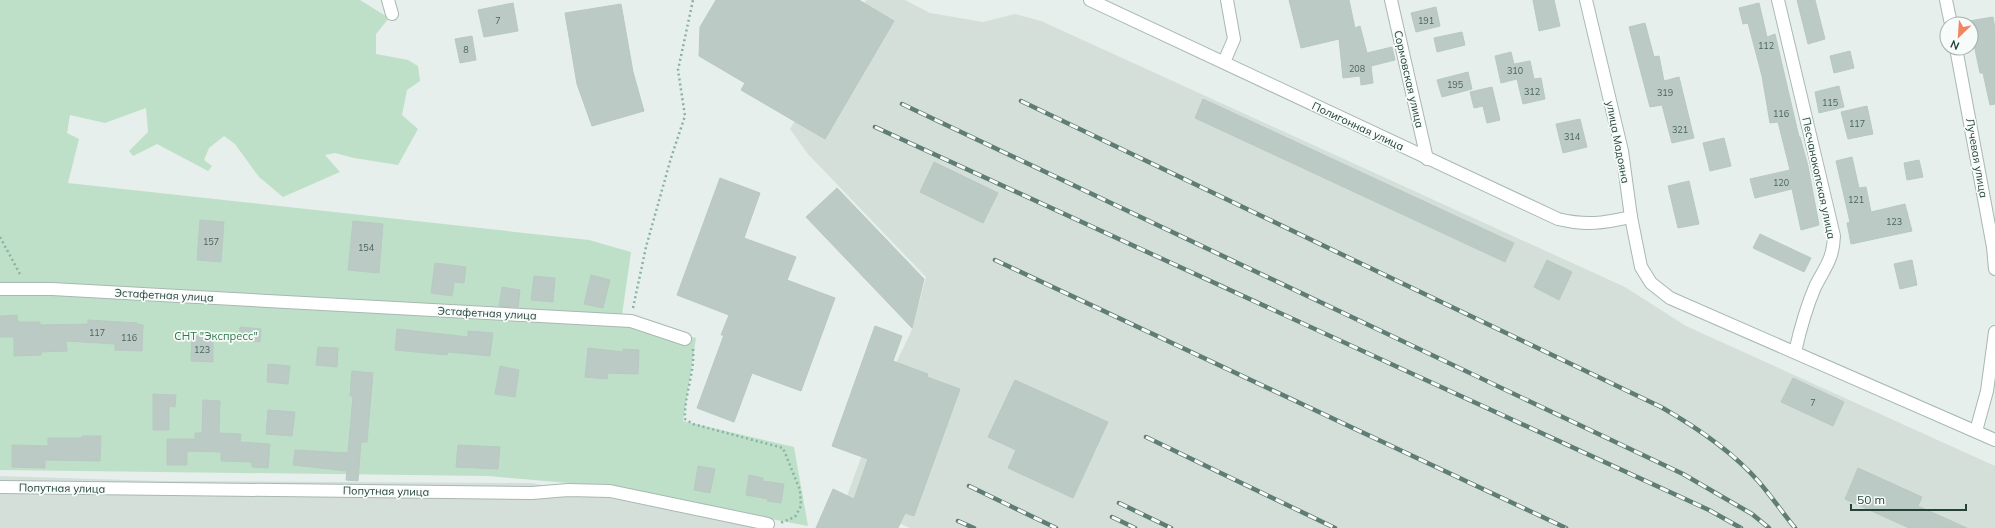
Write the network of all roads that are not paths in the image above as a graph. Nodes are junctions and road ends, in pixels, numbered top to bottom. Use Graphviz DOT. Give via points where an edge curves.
graph roads {
  1 [pos="388,0"];
  2 [pos="1090,0"];
  3 [pos="1226,0"];
  4 [pos="1391,0"];
  5 [pos="1586,0"];
  6 [pos="1778,0"];
  7 [pos="1946,0"];
  8 [pos="392,14"];
  9 [pos="1949,16"];
  10 [pos="1957,56"];
  11 [pos="1224,62"];
  12 [pos="1427,159"];
  13 [pos="1631,217"];
  14 [pos="1995,269"];
  15 [pos="0,289"];
  16 [pos="1995,332"];
  17 [pos="685,339"];
  18 [pos="1795,352"];
  19 [pos="1976,431"];
  20 [pos="1995,440"];
  21 [pos="0,487"];
  22 [pos="768,524"];
  1 -- 8 [label="street"];
  2 -- 11 [label="street, Полигонная улица"];
  3 -- 11 [label="street" via="1234,39"];
  4 -- 12 [label="street, Сормовская улица"];
  5 -- 13 [label="street, улица Мадояна" via="1622,151"];
  6 -- 18 [label="street, Песчанокопская улица" via="1834,236 1830,262 1803,317"];
  7 -- 9 [label="street"];
  10 -- 14 [label="street, Лучевая улица"];
  11 -- 12 [label="street, Полигонная улица"];
  12 -- 13 [label="street, Полигонная улица" via="1558,219 1578,224 1592,224"];
  13 -- 18 [label="street, улица Мадояна" via="1641,267 1651,283 1670,298"];
  15 -- 17 [label="street, Эстафетная улица" via="52,289 631,321"];
  16 -- 19 [label="street" via="1987,391"];
  18 -- 19 [label="street"];
  19 -- 20 [label="street"];
  21 -- 22 [label="street, Попутная улица" via="532,493 568,490 610,491"];
}
